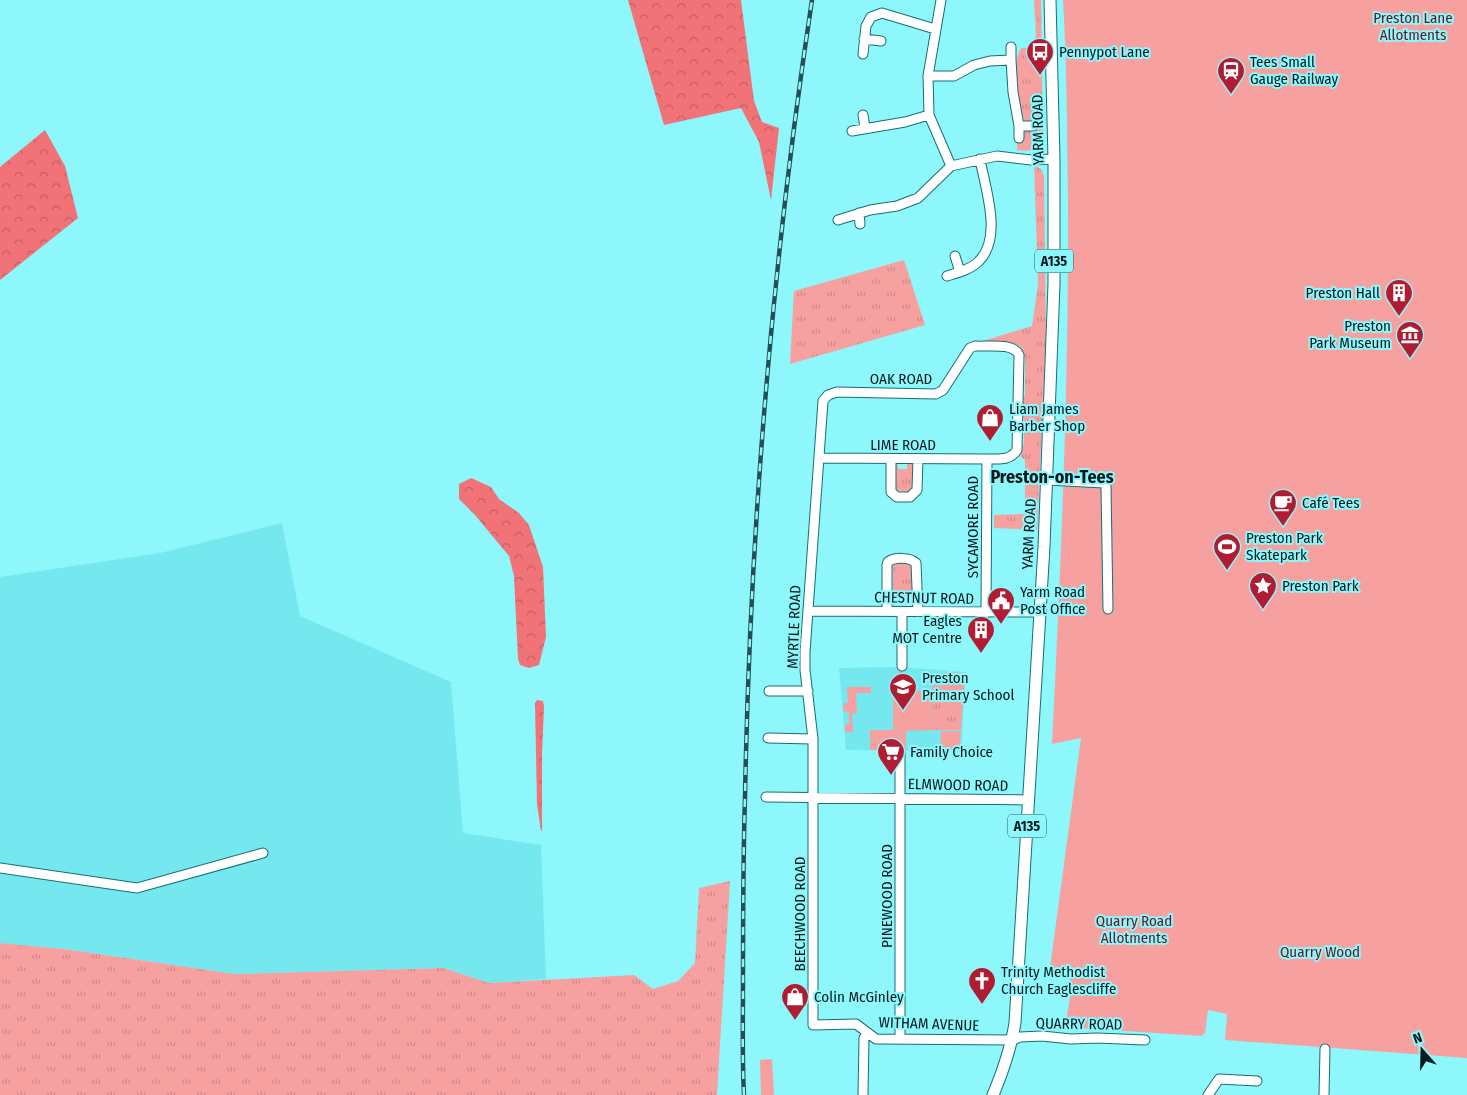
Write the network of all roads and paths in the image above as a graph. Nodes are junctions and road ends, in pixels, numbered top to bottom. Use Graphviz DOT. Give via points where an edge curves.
graph roads {
  1 [pos="941,0"];
  2 [pos="1050,0"];
  3 [pos="935,29"];
  4 [pos="864,39"];
  5 [pos="881,41"];
  6 [pos="1011,48"];
  7 [pos="863,54"];
  8 [pos="1011,60"];
  9 [pos="928,76"];
  10 [pos="863,115"];
  11 [pos="928,115"];
  12 [pos="1019,126"];
  13 [pos="1033,126"];
  14 [pos="865,128"];
  15 [pos="852,130"];
  16 [pos="1019,138"];
  17 [pos="980,159"];
  18 [pos="1054,159"];
  19 [pos="951,166"];
  20 [pos="859,213"];
  21 [pos="838,220"];
  22 [pos="860,224"];
  23 [pos="955,256"];
  24 [pos="960,272"];
  25 [pos="947,276"];
  26 [pos="1015,349"];
  27 [pos="819,458"];
  28 [pos="987,458"];
  29 [pos="891,459"];
  30 [pos="918,459"];
  31 [pos="1046,480"];
  32 [pos="1108,609"];
  33 [pos="808,611"];
  34 [pos="887,611"];
  35 [pos="902,612"];
  36 [pos="918,612"];
  37 [pos="1039,612"];
  38 [pos="986,613"];
  39 [pos="902,666"];
  40 [pos="769,691"];
  41 [pos="808,691"];
  42 [pos="768,738"];
  43 [pos="813,738"];
  44 [pos="900,753"];
  45 [pos="766,797"];
  46 [pos="814,797"];
  47 [pos="901,798"];
  48 [pos="1029,800"];
  49 [pos="263,852"];
  50 [pos="0,868"];
  51 [pos="818,1025"];
  52 [pos="868,1033"];
  53 [pos="900,1039"];
  54 [pos="1012,1040"];
  55 [pos="1145,1040"];
  56 [pos="1325,1049"];
  57 [pos="1257,1081"];
  58 [pos="862,1095"];
  59 [pos="993,1095"];
  60 [pos="1208,1095"];
  61 [pos="1324,1095"];
  1 -- 3 [label="street"];
  2 -- 18 [label="main road, YARM ROAD / A135"];
  3 -- 4 [label="street" via="882,13 870,17"];
  3 -- 9 [label="street"];
  4 -- 5 [label="street"];
  4 -- 7 [label="street"];
  6 -- 8 [label="street"];
  8 -- 9 [label="street" via="974,65 954,76"];
  8 -- 12 [label="street"];
  9 -- 11 [label="street"];
  10 -- 14 [label="street"];
  11 -- 14 [label="street"];
  11 -- 19 [label="street"];
  12 -- 13 [label="street"];
  12 -- 16 [label="street"];
  14 -- 15 [label="street"];
  17 -- 18 [label="street" via="997,156"];
  17 -- 19 [label="street"];
  17 -- 24 [label="street" via="989,203 989,247 978,262"];
  18 -- 31 [label="main road, YARM ROAD / A135" via="1054,284"];
  19 -- 20 [label="street" via="918,198 897,206"];
  20 -- 21 [label="street"];
  20 -- 22 [label="street"];
  23 -- 24 [label="street"];
  24 -- 25 [label="street"];
  26 -- 27 [label="street, OAK ROAD" via="970,348 943,390 936,394 828,394 824,402"];
  26 -- 28 [label="street, SYCAMORE ROAD" via="1019,355 1017,450 1009,458"];
  27 -- 29 [label="street, LIME ROAD"];
  27 -- 33 [label="street, MYRTLE ROAD"];
  28 -- 30 [label="street, LIME ROAD"];
  28 -- 38 [label="street, SYCAMORE ROAD"];
  29 -- 30 [label="street, LIME ROAD"];
  29 -- 30 [label="street" via="890,492 910,497 917,490"];
  31 -- 32 [label="street" via="1104,482 1106,486"];
  31 -- 37 [label="main road, YARM ROAD / A135"];
  33 -- 34 [label="street, CHESTNUT ROAD"];
  33 -- 41 [label="street, MYRTLE ROAD" via="805,660"];
  34 -- 35 [label="street, CHESTNUT ROAD"];
  34 -- 36 [label="street" via="888,562 911,559 916,563"];
  35 -- 36 [label="street, CHESTNUT ROAD"];
  35 -- 39 [label="street"];
  36 -- 38 [label="street, CHESTNUT ROAD"];
  37 -- 38 [label="street, CHESTNUT ROAD"];
  37 -- 48 [label="main road, YARM ROAD / A135"];
  40 -- 41 [label="street"];
  41 -- 43 [label="street, MYRTLE ROAD"];
  42 -- 43 [label="street"];
  43 -- 46 [label="street, MYRTLE ROAD"];
  44 -- 47 [label="street, PINEWOOD ROAD"];
  45 -- 46 [label="street, ELMWOOD ROAD"];
  46 -- 47 [label="street, ELMWOOD ROAD"];
  46 -- 51 [label="street, BEECHWOOD ROAD" via="813,1025"];
  47 -- 48 [label="street, ELMWOOD ROAD"];
  47 -- 53 [label="street, PINEWOOD ROAD"];
  48 -- 54 [label="main road, YARM ROAD / A135"];
  49 -- 50 [label="street" via="137,888"];
  51 -- 52 [label="street, WITHAM AVENUE" via="856,1024"];
  52 -- 53 [label="street, WITHAM AVENUE" via="876,1039"];
  52 -- 58 [label="street" via="864,1038"];
  53 -- 54 [label="street, WITHAM AVENUE"];
  54 -- 55 [label="street, QUARRY ROAD" via="1042,1036 1071,1040"];
  54 -- 59 [label="main road, YARM ROAD / A135"];
  56 -- 61 [label="street"];
  57 -- 60 [label="street" via="1219,1079"];
}
